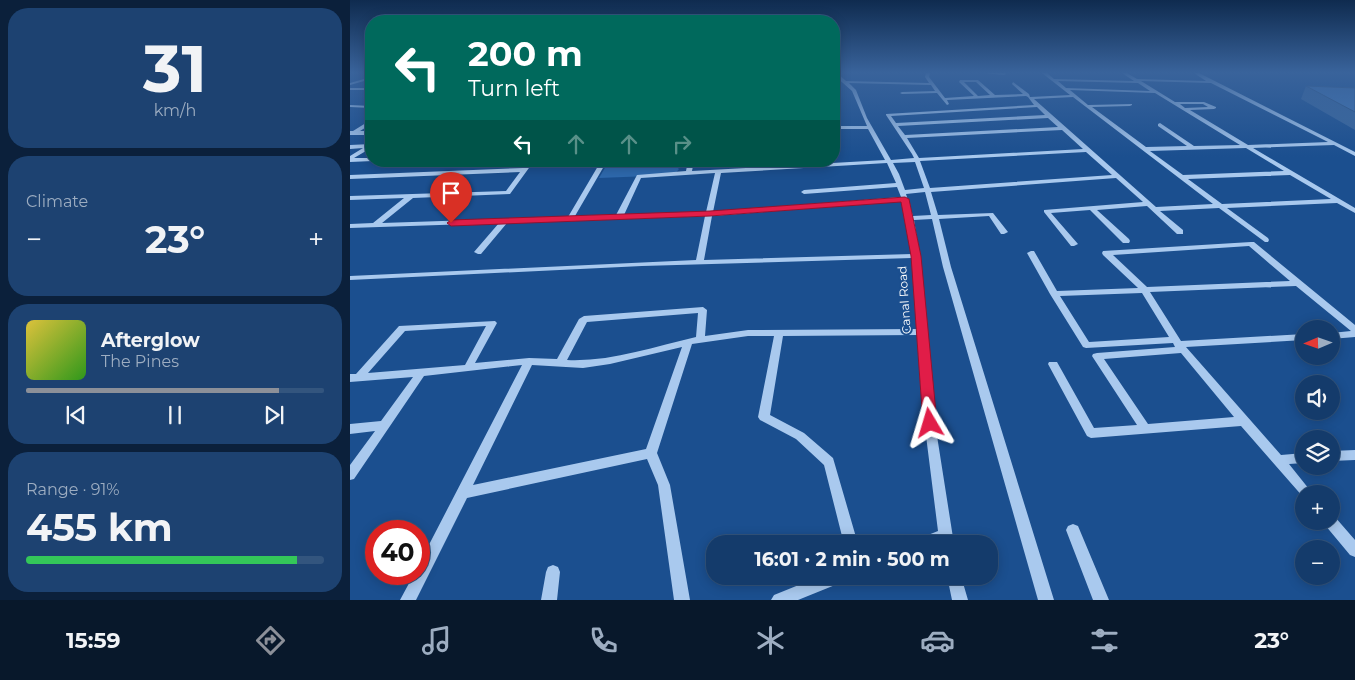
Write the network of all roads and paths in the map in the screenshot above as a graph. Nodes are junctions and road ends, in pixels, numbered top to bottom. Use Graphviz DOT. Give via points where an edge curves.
graph roads {
  1 [pos="859,101"];
  2 [pos="945,101"];
  3 [pos="1032,101"];
  4 [pos="1081,101"];
  5 [pos="1170,101"];
  6 [pos="1250,101"];
  7 [pos="1174,103"];
  8 [pos="1130,105"];
  9 [pos="350,106"];
  10 [pos="1038,106"];
  11 [pos="1088,106"];
  12 [pos="365,107"];
  13 [pos="1184,109"];
  14 [pos="952,110"];
  15 [pos="1050,116"];
  16 [pos="365,125"];
  17 [pos="895,125"];
  18 [pos="1160,125"];
  19 [pos="870,127"];
  20 [pos="840,128"];
  21 [pos="1064,128"];
  22 [pos="352,133"];
  23 [pos="365,133"];
  24 [pos="903,137"];
  25 [pos="1336,144"];
  26 [pos="365,146"];
  27 [pos="1246,146"];
  28 [pos="350,147"];
  29 [pos="1194,148"];
  30 [pos="1145,149"];
  31 [pos="365,150"];
  32 [pos="1088,150"];
  33 [pos="1355,154"];
  34 [pos="350,159"];
  35 [pos="916,159"];
  36 [pos="365,160"];
  37 [pos="890,160"];
  38 [pos="840,163"];
  39 [pos="527,167"];
  40 [pos="600,167"];
  41 [pos="690,167"];
  42 [pos="790,167"];
  43 [pos="525,170"];
  44 [pos="718,172"];
  45 [pos="1291,173"];
  46 [pos="688,174"];
  47 [pos="1118,176"];
  48 [pos="350,177"];
  49 [pos="1181,177"];
  50 [pos="927,190"];
  51 [pos="804,192"];
  52 [pos="902,192"];
  53 [pos="411,196"];
  54 [pos="350,198"];
  55 [pos="1338,200"];
  56 [pos="1148,204"];
  57 [pos="1220,206"];
  58 [pos="1092,208"];
  59 [pos="1154,209"];
  60 [pos="1355,211"];
  61 [pos="710,214"];
  62 [pos="619,217"];
  63 [pos="935,217"];
  64 [pos="910,218"];
  65 [pos="570,219"];
  66 [pos="505,221"];
  67 [pos="375,225"];
  68 [pos="350,226"];
  69 [pos="1004,232"];
  70 [pos="1180,232"];
  71 [pos="1265,240"];
  72 [pos="1126,241"];
  73 [pos="1074,244"];
  74 [pos="478,252"];
  75 [pos="1031,253"];
  76 [pos="916,256"];
  77 [pos="699,262"];
  78 [pos="350,278"];
  79 [pos="1298,283"];
  80 [pos="1144,289"];
  81 [pos="1054,294"];
  82 [pos="1355,330"];
  83 [pos="922,332"];
  84 [pos="779,333"];
  85 [pos="1355,334"];
  86 [pos="1340,335"];
  87 [pos="1295,338"];
  88 [pos="694,341"];
  89 [pos="1178,345"];
  90 [pos="529,361"];
  91 [pos="560,363"];
  92 [pos="1053,364"];
  93 [pos="468,368"];
  94 [pos="421,373"];
  95 [pos="354,378"];
  96 [pos="1244,421"];
  97 [pos="384,425"];
  98 [pos="1145,428"];
  99 [pos="350,429"];
  100 [pos="651,453"];
  101 [pos="1355,454"];
  102 [pos="1340,455"];
  103 [pos="1295,459"];
  104 [pos="1278,460"];
  105 [pos="350,475"];
  106 [pos="1299,485"];
  107 [pos="462,493"];
  108 [pos="1073,530"];
  109 [pos="1338,530"];
  110 [pos="848,535"];
  111 [pos="945,535"];
  112 [pos="1355,550"];
  113 [pos="553,572"];
  114 [pos="817,585"];
  115 [pos="956,585"];
  116 [pos="408,600"];
  117 [pos="550,600"];
  118 [pos="682,600"];
  119 [pos="779,600"];
  120 [pos="960,600"];
  121 [pos="1046,600"];
  122 [pos="1100,600"];
  1 -- 19 [label="street, Canal Road"];
  2 -- 14 [label="street"];
  3 -- 10 [label="street"];
  4 -- 11 [label="street"];
  5 -- 7 [label="street"];
  6 -- 25 [label="street"];
  7 -- 13 [label="street"];
  7 -- 13 [label="street" via="1204,103 1214,108"];
  8 -- 11 [label="street"];
  9 -- 12 [label="street"];
  10 -- 14 [label="street"];
  10 -- 15 [label="street"];
  11 -- 30 [label="street"];
  13 -- 27 [label="street"];
  14 -- 17 [label="street" via="888,114"];
  15 -- 17 [label="street"];
  15 -- 21 [label="street"];
  16 -- 22 [label="street"];
  17 -- 24 [label="street"];
  18 -- 29 [label="street"];
  19 -- 20 [label="street"];
  19 -- 37 [label="street, Canal Road"];
  21 -- 24 [label="street"];
  21 -- 32 [label="street"];
  22 -- 23 [label="street"];
  24 -- 35 [label="street"];
  25 -- 27 [label="street"];
  25 -- 33 [label="street"];
  26 -- 28 [label="street"];
  27 -- 29 [label="street"];
  27 -- 45 [label="street"];
  29 -- 30 [label="street"];
  30 -- 49 [label="street"];
  31 -- 34 [label="street"];
  32 -- 35 [label="street"];
  32 -- 47 [label="street"];
  34 -- 36 [label="street"];
  35 -- 37 [label="street"];
  35 -- 50 [label="street"];
  37 -- 38 [label="street"];
  37 -- 52 [label="street, Canal Road"];
  39 -- 43 [label="street"];
  40 -- 65 [label="street"];
  41 -- 46 [label="street"];
  42 -- 44 [label="street"];
  43 -- 48 [label="street"];
  43 -- 53 [label="street" via="508,193"];
  44 -- 46 [label="street"];
  44 -- 61 [label="street"];
  45 -- 49 [label="street"];
  45 -- 55 [label="street"];
  46 -- 62 [label="street" via="639,176"];
  47 -- 50 [label="street"];
  47 -- 56 [label="street"];
  49 -- 57 [label="street"];
  50 -- 52 [label="street"];
  50 -- 63 [label="street"];
  51 -- 52 [label="street"];
  52 -- 61 [label="street"];
  52 -- 64 [label="street, Canal Road"];
  53 -- 54 [label="street"];
  53 -- 67 [label="street"];
  55 -- 57 [label="street"];
  55 -- 60 [label="street"];
  56 -- 58 [label="street"];
  56 -- 59 [label="street"];
  57 -- 59 [label="street"];
  57 -- 71 [label="street"];
  58 -- 72 [label="street"];
  58 -- 73 [label="street" via="1046,211"];
  59 -- 70 [label="street"];
  61 -- 62 [label="street"];
  61 -- 77 [label="street"];
  62 -- 65 [label="street"];
  63 -- 64 [label="street"];
  63 -- 69 [label="street" via="991,214"];
  63 -- 121 [label="street"];
  64 -- 76 [label="street, Canal Road"];
  65 -- 66 [label="street"];
  66 -- 67 [label="street"];
  66 -- 74 [label="street"];
  67 -- 68 [label="street"];
  75 -- 81 [label="street"];
  76 -- 77 [label="street"];
  76 -- 83 [label="street, Canal Road"];
  77 -- 78 [label="street"];
  79 -- 80 [label="street"];
  79 -- 80 [label="street" via="1251,244 1106,253"];
  79 -- 82 [label="street"];
  80 -- 81 [label="street"];
  80 -- 89 [label="street"];
  81 -- 89 [label="street" via="1086,345"];
  83 -- 84 [label="street"];
  83 -- 111 [label="street, Canal Road" via="927,404"];
  84 -- 88 [label="street" via="748,333"];
  84 -- 110 [label="street" via="764,416 800,436 829,462"];
  85 -- 86 [label="street"];
  87 -- 89 [label="street"];
  88 -- 91 [label="street" via="610,361"];
  88 -- 91 [label="street" via="703,310 584,319"];
  88 -- 100 [label="street"];
  89 -- 96 [label="street"];
  89 -- 98 [label="street" via="1097,356"];
  90 -- 91 [label="street"];
  90 -- 93 [label="street"];
  90 -- 107 [label="street"];
  92 -- 98 [label="street" via="1091,433"];
  93 -- 94 [label="street"];
  93 -- 95 [label="street" via="492,322 402,328"];
  94 -- 95 [label="street"];
  94 -- 97 [label="street"];
  96 -- 98 [label="street"];
  96 -- 104 [label="street"];
  97 -- 99 [label="street"];
  97 -- 105 [label="street"];
  100 -- 107 [label="street"];
  100 -- 118 [label="street" via="664,485"];
  101 -- 102 [label="street"];
  103 -- 104 [label="street"];
  104 -- 106 [label="street"];
  107 -- 116 [label="street"];
  108 -- 122 [label="street"];
  109 -- 112 [label="street"];
  113 -- 117 [label="street"];
  114 -- 119 [label="street"];
  115 -- 120 [label="street"];
}
